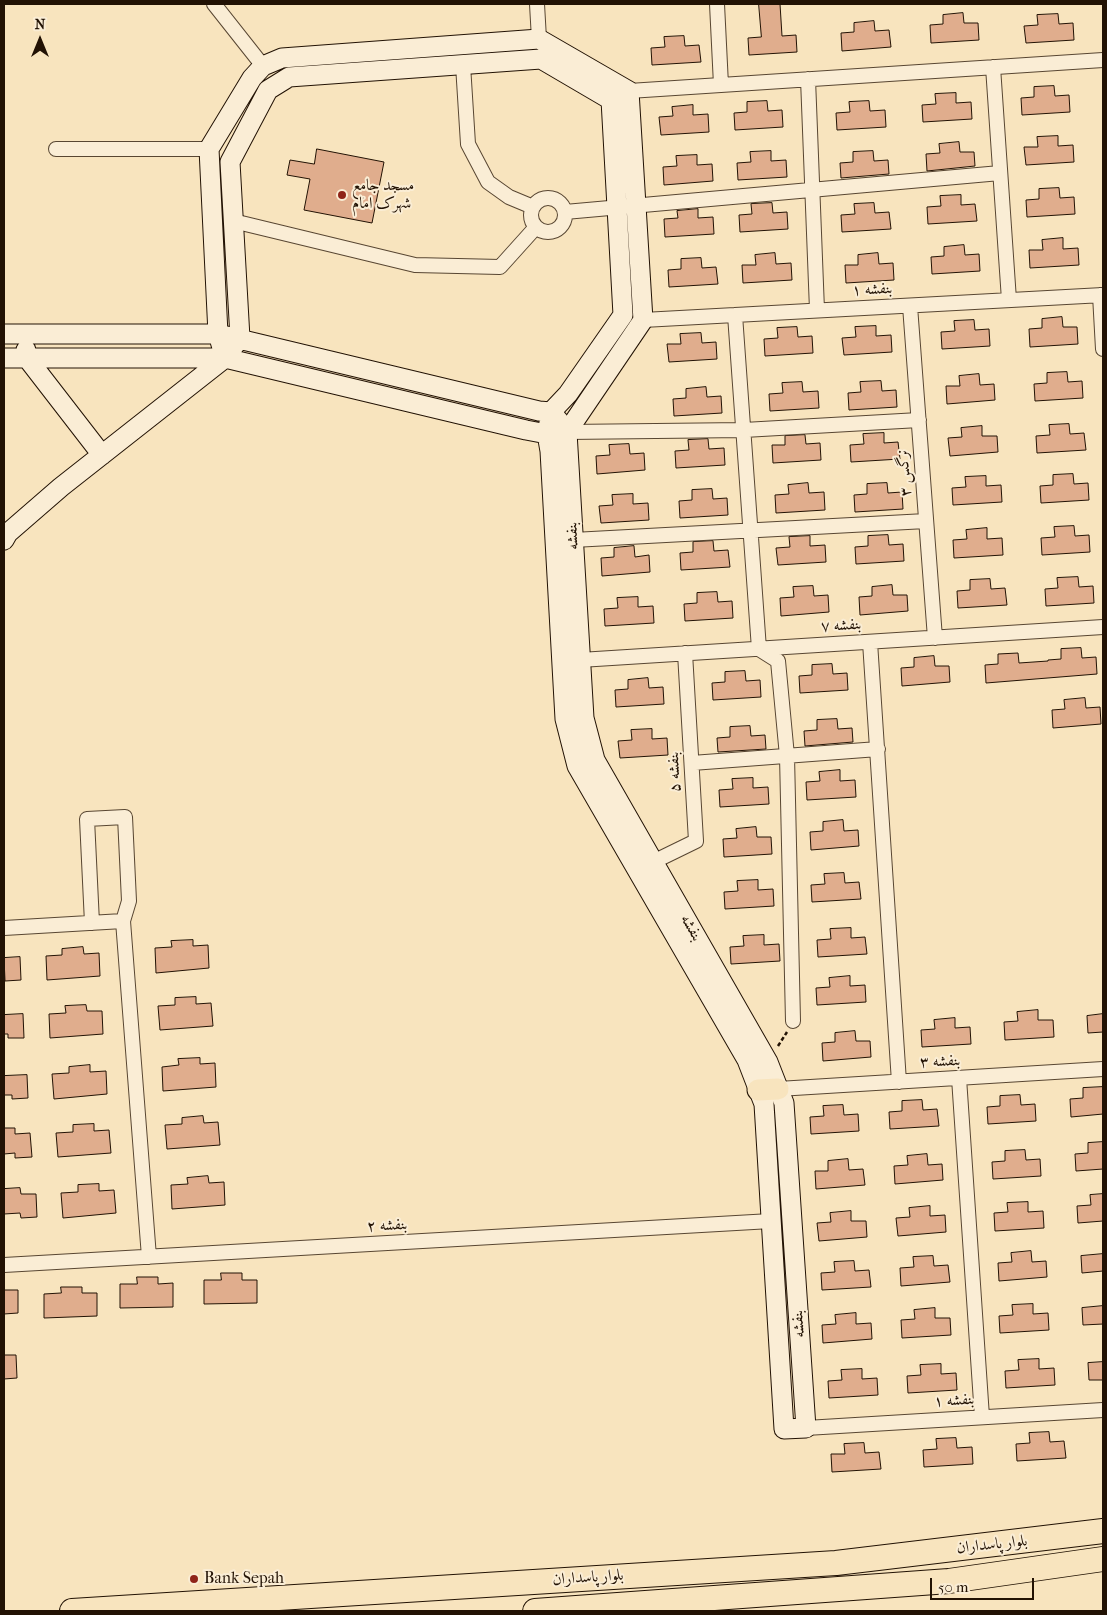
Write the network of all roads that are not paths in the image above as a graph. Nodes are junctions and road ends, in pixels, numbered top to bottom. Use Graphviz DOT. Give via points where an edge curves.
graph roads {
  1 [pos="214,4"];
  2 [pos="537,4"];
  3 [pos="717,4"];
  4 [pos="540,39"];
  5 [pos="403,49"];
  6 [pos="541,59"];
  7 [pos="1103,60"];
  8 [pos="463,65"];
  9 [pos="263,66"];
  10 [pos="993,68"];
  11 [pos="405,69"];
  12 [pos="808,80"];
  13 [pos="278,84"];
  14 [pos="722,85"];
  15 [pos="629,91"];
  16 [pos="611,100"];
  17 [pos="56,149"];
  18 [pos="209,149"];
  19 [pos="1000,172"];
  20 [pos="812,190"];
  21 [pos="627,206"];
  22 [pos="533,207"];
  23 [pos="565,212"];
  24 [pos="233,221"];
  25 [pos="536,227"];
  26 [pos="1102,295"];
  27 [pos="1010,300"];
  28 [pos="910,306"];
  29 [pos="817,310"];
  30 [pos="623,315"];
  31 [pos="736,315"];
  32 [pos="643,320"];
  33 [pos="4,334"];
  34 [pos="25,334"];
  35 [pos="218,334"];
  36 [pos="240,338"];
  37 [pos="1103,349"];
  38 [pos="4,358"];
  39 [pos="27,358"];
  40 [pos="225,358"];
  41 [pos="398,377"];
  42 [pos="392,398"];
  43 [pos="551,412"];
  44 [pos="919,420"];
  45 [pos="744,430"];
  46 [pos="567,432"];
  47 [pos="547,434"];
  48 [pos="102,455"];
  49 [pos="926,521"];
  50 [pos="750,530"];
  51 [pos="4,540"];
  52 [pos="573,540"];
  53 [pos="1103,627"];
  54 [pos="935,638"];
  55 [pos="870,642"];
  56 [pos="759,649"];
  57 [pos="685,653"];
  58 [pos="580,660"];
  59 [pos="878,749"];
  60 [pos="788,756"];
  61 [pos="692,764"];
  62 [pos="653,862"];
  63 [pos="123,921"];
  64 [pos="92,923"];
  65 [pos="4,928"];
  66 [pos="793,1021"];
  67 [pos="1103,1069"];
  68 [pos="959,1078"];
  69 [pos="899,1082"];
  70 [pos="768,1089"];
  71 [pos="771,1221"];
  72 [pos="150,1257"];
  73 [pos="4,1265"];
  74 [pos="1103,1410"];
  75 [pos="982,1417"];
  76 [pos="806,1428"];
  77 [pos="1103,1531"];
  78 [pos="1103,1559"];
  79 [pos="856,1560"];
  80 [pos="751,1567"];
  81 [pos="861,1588"];
  82 [pos="754,1596"];
  83 [pos="72,1611"];
  84 [pos="535,1611"];
  1 -- 9 [label="street"];
  2 -- 4 [label="street"];
  3 -- 14 [label="street"];
  4 -- 5 [label="street"];
  4 -- 6 [label="street"];
  4 -- 15 [label="street"];
  5 -- 9 [label="street" via="282,58"];
  5 -- 11 [label="street"];
  6 -- 8 [label="street"];
  6 -- 16 [label="street"];
  7 -- 10 [label="street"];
  8 -- 11 [label="street"];
  8 -- 22 [label="street" via="468,144 488,182 509,197"];
  9 -- 13 [label="street"];
  9 -- 18 [label="street" via="252,78"];
  10 -- 12 [label="street"];
  10 -- 19 [label="street"];
  11 -- 13 [label="street" via="289,77"];
  12 -- 14 [label="street"];
  12 -- 20 [label="street"];
  13 -- 24 [label="street" via="268,90 230,162"];
  14 -- 15 [label="street"];
  15 -- 16 [label="street"];
  15 -- 21 [label="street"];
  16 -- 21 [label="street"];
  17 -- 18 [label="street"];
  18 -- 35 [label="street"];
  19 -- 20 [label="street"];
  19 -- 27 [label="street"];
  20 -- 21 [label="street"];
  20 -- 29 [label="street"];
  21 -- 23 [label="street"];
  21 -- 30 [label="street"];
  21 -- 32 [label="street"];
  22 -- 23 [label="street" via="540,200 551,198 560,202"];
  22 -- 25 [label="street" via="531,218"];
  23 -- 25 [label="street" via="564,222 557,230 546,232"];
  24 -- 25 [label="street" via="415,264 500,267"];
  24 -- 36 [label="street"];
  26 -- 27 [label="street, بنفشه ۱"];
  26 -- 37 [label="street"];
  27 -- 28 [label="street, بنفشه ۱"];
  28 -- 29 [label="street, بنفشه ۱"];
  28 -- 44 [label="street, نرگس ۳"];
  29 -- 31 [label="street, بنفشه ۱"];
  30 -- 32 [label="street"];
  30 -- 43 [label="street" via="568,394"];
  31 -- 32 [label="street, بنفشه ۱"];
  31 -- 45 [label="street"];
  32 -- 46 [label="street"];
  33 -- 34 [label="street"];
  34 -- 35 [label="street"];
  34 -- 39 [label="street"];
  35 -- 36 [label="street"];
  35 -- 40 [label="street"];
  36 -- 40 [label="street"];
  36 -- 41 [label="street"];
  38 -- 39 [label="street"];
  39 -- 40 [label="street"];
  39 -- 48 [label="street"];
  40 -- 42 [label="street"];
  40 -- 48 [label="street"];
  41 -- 42 [label="street"];
  41 -- 43 [label="street"];
  42 -- 47 [label="street"];
  43 -- 46 [label="street"];
  43 -- 47 [label="street, بنفشه"];
  44 -- 45 [label="street"];
  44 -- 49 [label="street, نرگس ۳"];
  45 -- 46 [label="street"];
  45 -- 50 [label="street"];
  46 -- 47 [label="street"];
  46 -- 52 [label="street, بنفشه"];
  47 -- 70 [label="street, بنفشه" via="565,719 577,766 747,1060"];
  48 -- 51 [label="street" via="54,492"];
  49 -- 50 [label="street"];
  49 -- 54 [label="street, نرگس ۳"];
  50 -- 52 [label="street"];
  50 -- 56 [label="street"];
  52 -- 58 [label="street, بنفشه"];
  53 -- 54 [label="street, بنفشه ۷"];
  54 -- 55 [label="street, بنفشه ۷"];
  55 -- 56 [label="street, بنفشه ۷"];
  55 -- 59 [label="street"];
  56 -- 57 [label="street, بنفشه ۷"];
  56 -- 60 [label="street" via="778,661"];
  57 -- 58 [label="street, بنفشه ۷"];
  57 -- 61 [label="street, بنفشه ۵"];
  58 -- 62 [label="street, بنفشه" via="584,718 595,760"];
  59 -- 60 [label="street"];
  59 -- 69 [label="street"];
  60 -- 61 [label="street"];
  60 -- 66 [label="street"];
  61 -- 62 [label="street, بنفشه ۵" via="696,841"];
  62 -- 70 [label="street, بنفشه" via="768,1062"];
  63 -- 64 [label="street"];
  63 -- 64 [label="street" via="129,901 125,817 87,819"];
  63 -- 72 [label="street"];
  64 -- 65 [label="street"];
  67 -- 68 [label="street, بنفشه ۳"];
  68 -- 69 [label="street, بنفشه ۳"];
  68 -- 75 [label="street"];
  69 -- 70 [label="street, بنفشه ۳"];
  70 -- 71 [label="street, بنفشه" via="764,1104"];
  70 -- 76 [label="street, بنفشه" via="784,1103"];
  71 -- 72 [label="street, بنفشه ۲"];
  71 -- 76 [label="street, بنفشه" via="784,1429"];
  72 -- 73 [label="street, بنفشه ۲"];
  74 -- 75 [label="street, بنفشه ۱"];
  75 -- 76 [label="street, بنفشه ۱"];
  77 -- 79 [label="highway, بلوار پاسداران"];
  78 -- 81 [label="highway, بلوار پاسداران" via="949,1580"];
  79 -- 80 [label="highway, بلوار پاسداران"];
  79 -- 81 [label="highway" via="845,1568 847,1584"];
  80 -- 82 [label="highway" via="767,1573 769,1589"];
  80 -- 83 [label="highway, بلوار پاسداران"];
  81 -- 82 [label="highway, بلوار پاسداران"];
  82 -- 84 [label="highway, بلوار پاسداران"];
}
